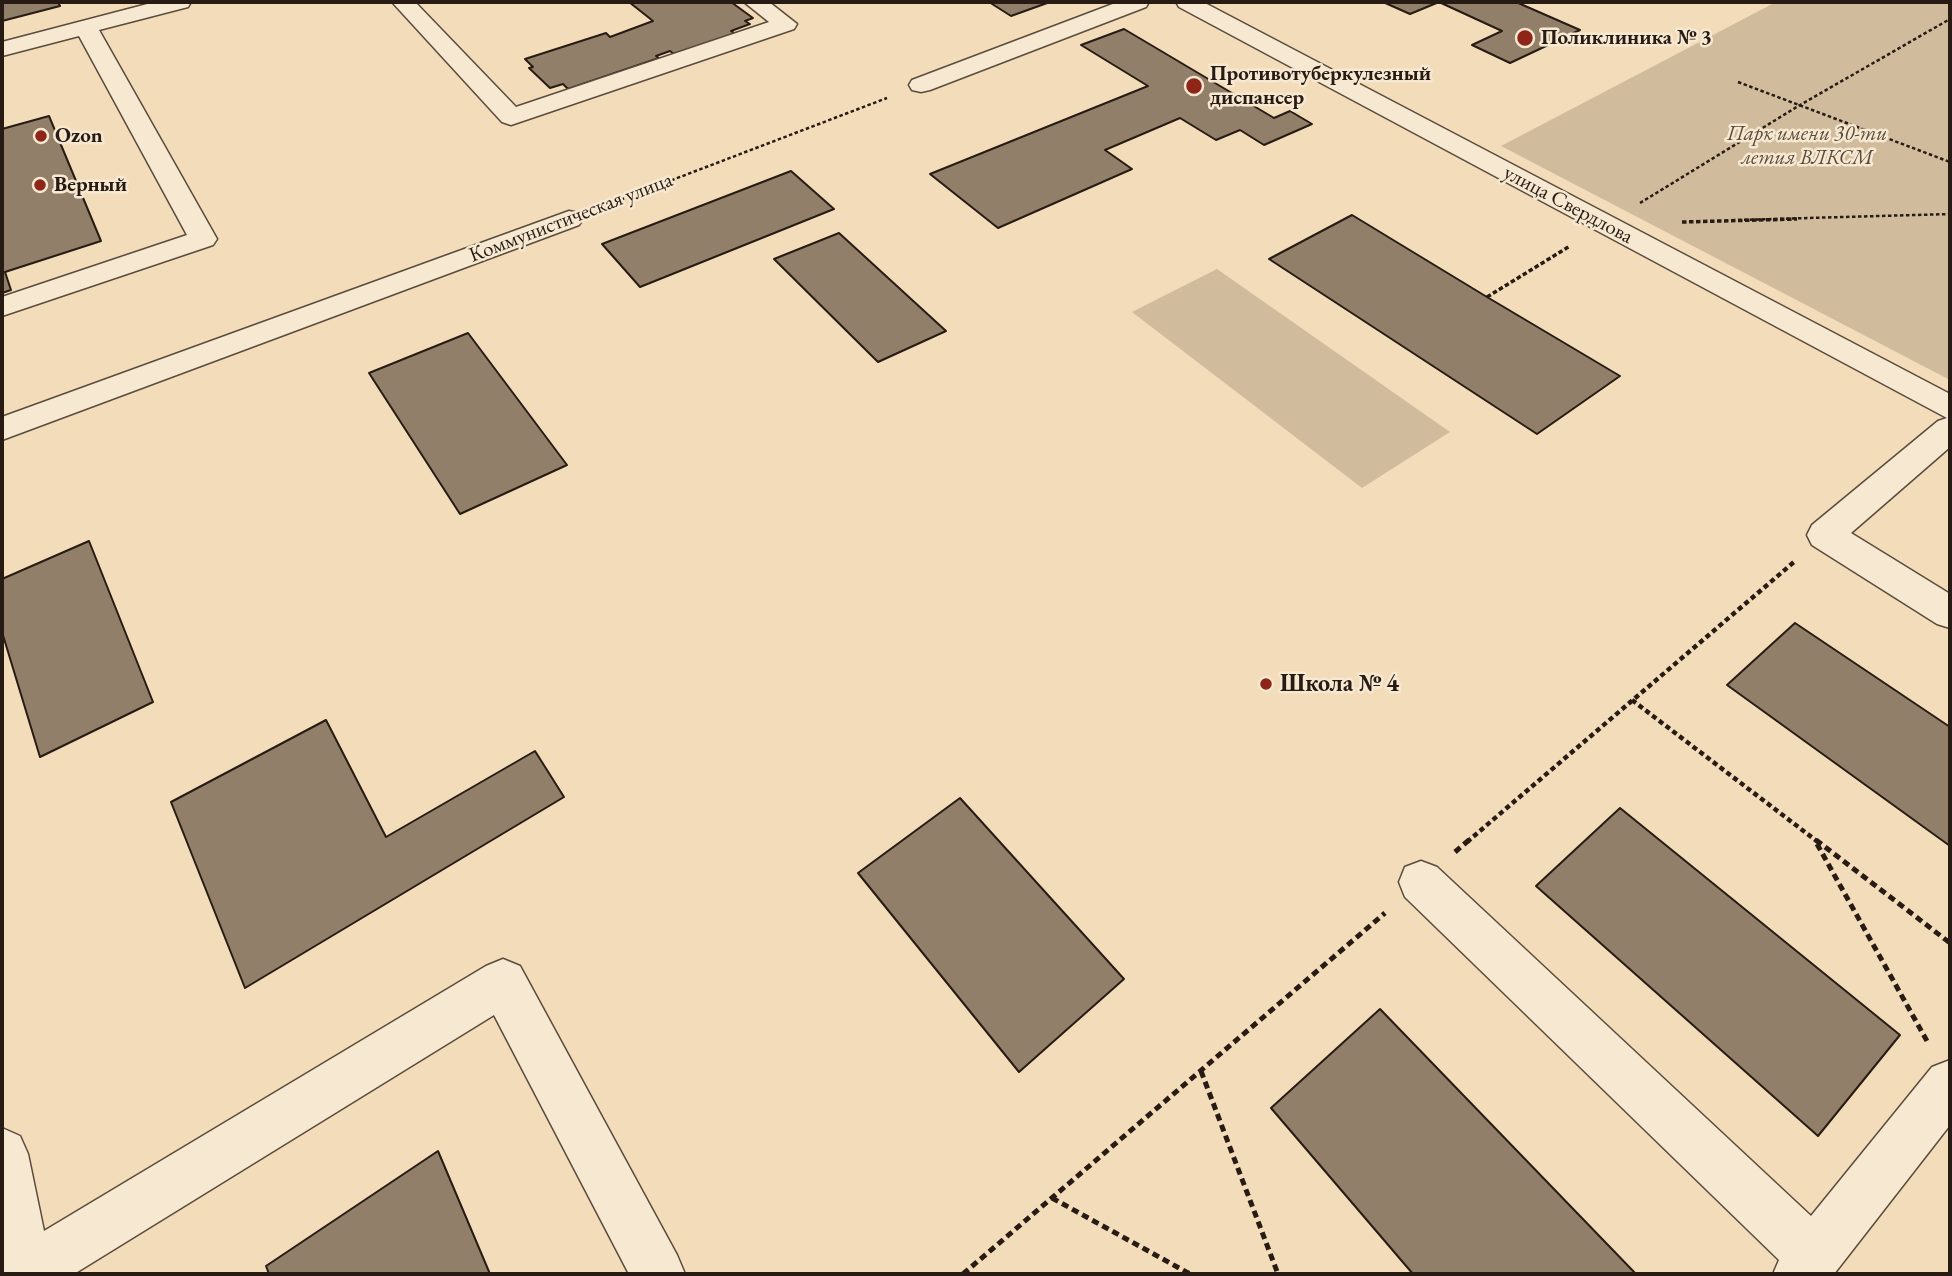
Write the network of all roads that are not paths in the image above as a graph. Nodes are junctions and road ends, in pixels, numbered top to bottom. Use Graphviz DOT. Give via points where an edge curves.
graph roads {
  1 [pos="180,2"];
  2 [pos="403,2"];
  3 [pos="755,2"];
  4 [pos="1139,2"];
  5 [pos="1187,2"];
  6 [pos="93,17"];
  7 [pos="2,49"];
  8 [pos="921,85"];
  9 [pos="569,219"];
  10 [pos="2,307"];
  11 [pos="1950,408"];
  12 [pos="2,429"];
  13 [pos="1950,429"];
  14 [pos="1950,613"];
  15 [pos="1421,882"];
  16 [pos="1940,1066"];
  17 [pos="2,1154"];
  18 [pos="1807,1265"];
  19 [pos="25,1274"];
  20 [pos="659,1274"];
  1 -- 6 [label="street"];
  2 -- 3 [label="street" via="511,117 786,24"];
  4 -- 8 [label="street"];
  5 -- 11 [label="street, улица Свердлова"];
  6 -- 7 [label="street"];
  6 -- 10 [label="street" via="203,239"];
  9 -- 12 [label="street, Коммунистическая улица"];
  13 -- 14 [label="street" via="1825,535"];
  15 -- 18 [label="street"];
  16 -- 18 [label="street"];
  17 -- 19 [label="street"];
  19 -- 20 [label="street" via="503,983"];
}
